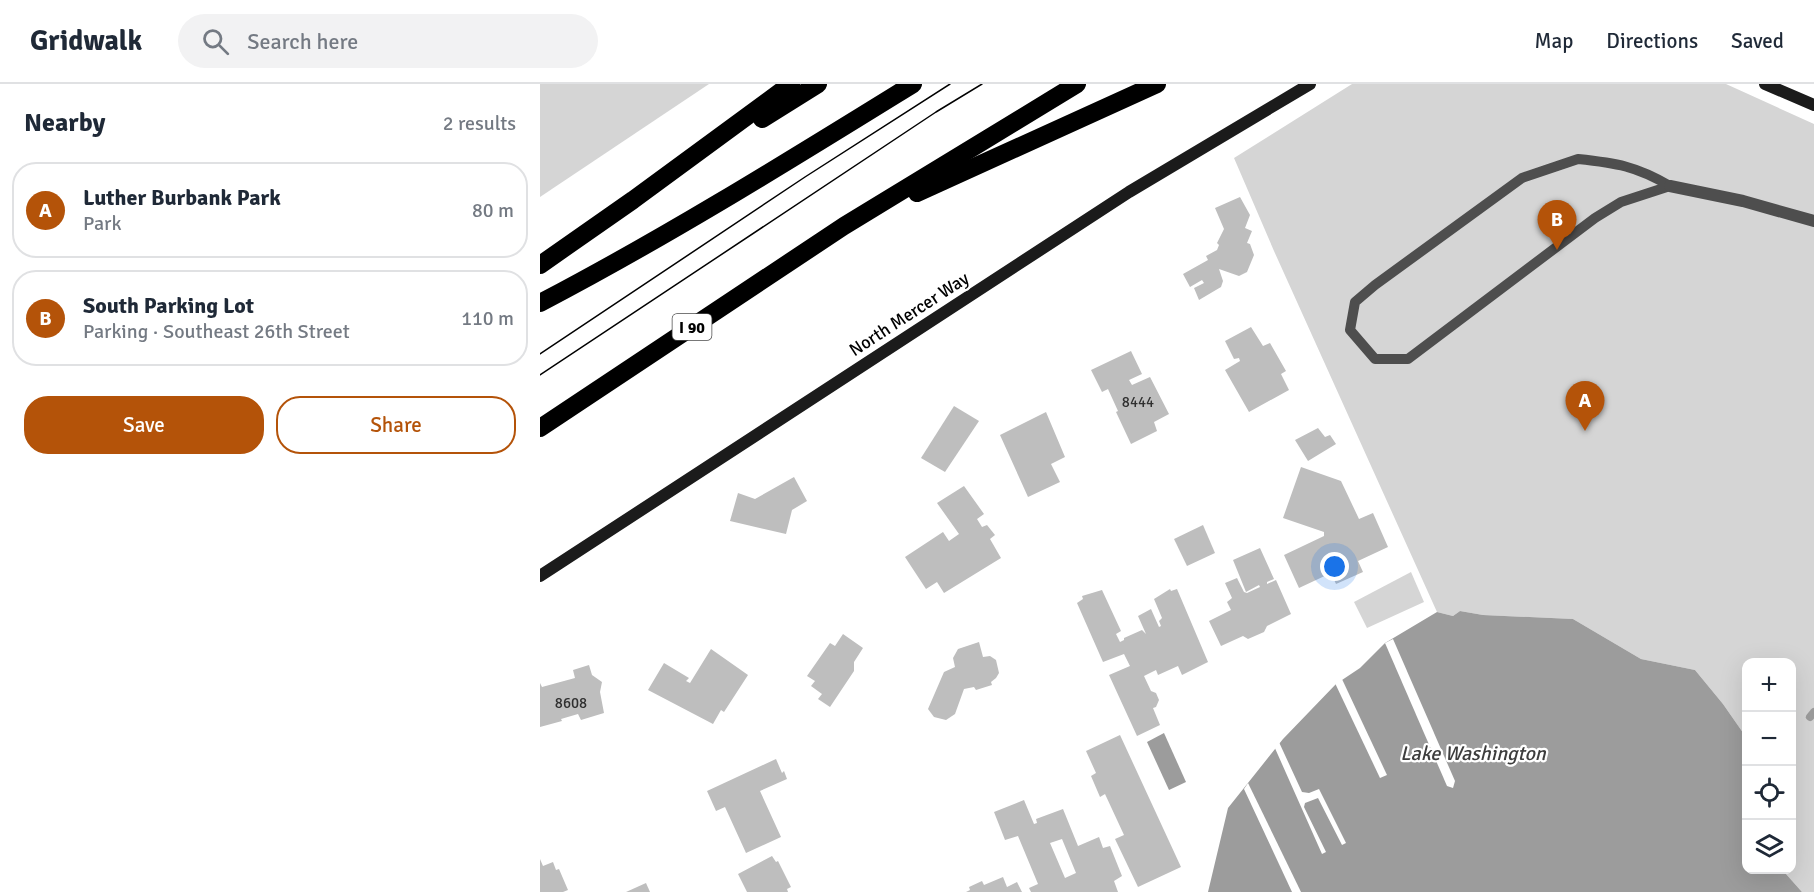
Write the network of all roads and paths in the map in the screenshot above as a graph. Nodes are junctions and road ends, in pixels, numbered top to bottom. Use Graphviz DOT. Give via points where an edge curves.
graph roads {
  1 [pos="791,84"];
  2 [pos="818,84"];
  3 [pos="913,84"];
  4 [pos="1077,84"];
  5 [pos="1157,84"];
  6 [pos="1765,84"];
  7 [pos="1306,86"];
  8 [pos="1814,105"];
  9 [pos="1670,186"];
  10 [pos="633,200"];
  11 [pos="1814,221"];
  12 [pos="844,226"];
  13 [pos="540,265"];
  14 [pos="540,303"];
  15 [pos="540,428"];
  16 [pos="540,576"];
  1 -- 10 [label="highway"];
  2 -- 10 [label="highway"];
  3 -- 14 [label="highway" via="732,196"];
  4 -- 12 [label="highway, I 90"];
  5 -- 12 [label="highway"];
  6 -- 8 [label="street"];
  7 -- 16 [label="street, North Mercer Way" via="1121,197"];
  9 -- 9 [label="lane" via="1646,172 1578,159 1522,178 1355,302 1350,330 1376,359 1408,359 1595,218 1621,202"];
  9 -- 11 [label="street"];
  10 -- 13 [label="highway"];
  12 -- 15 [label="highway, I 90"];
}
